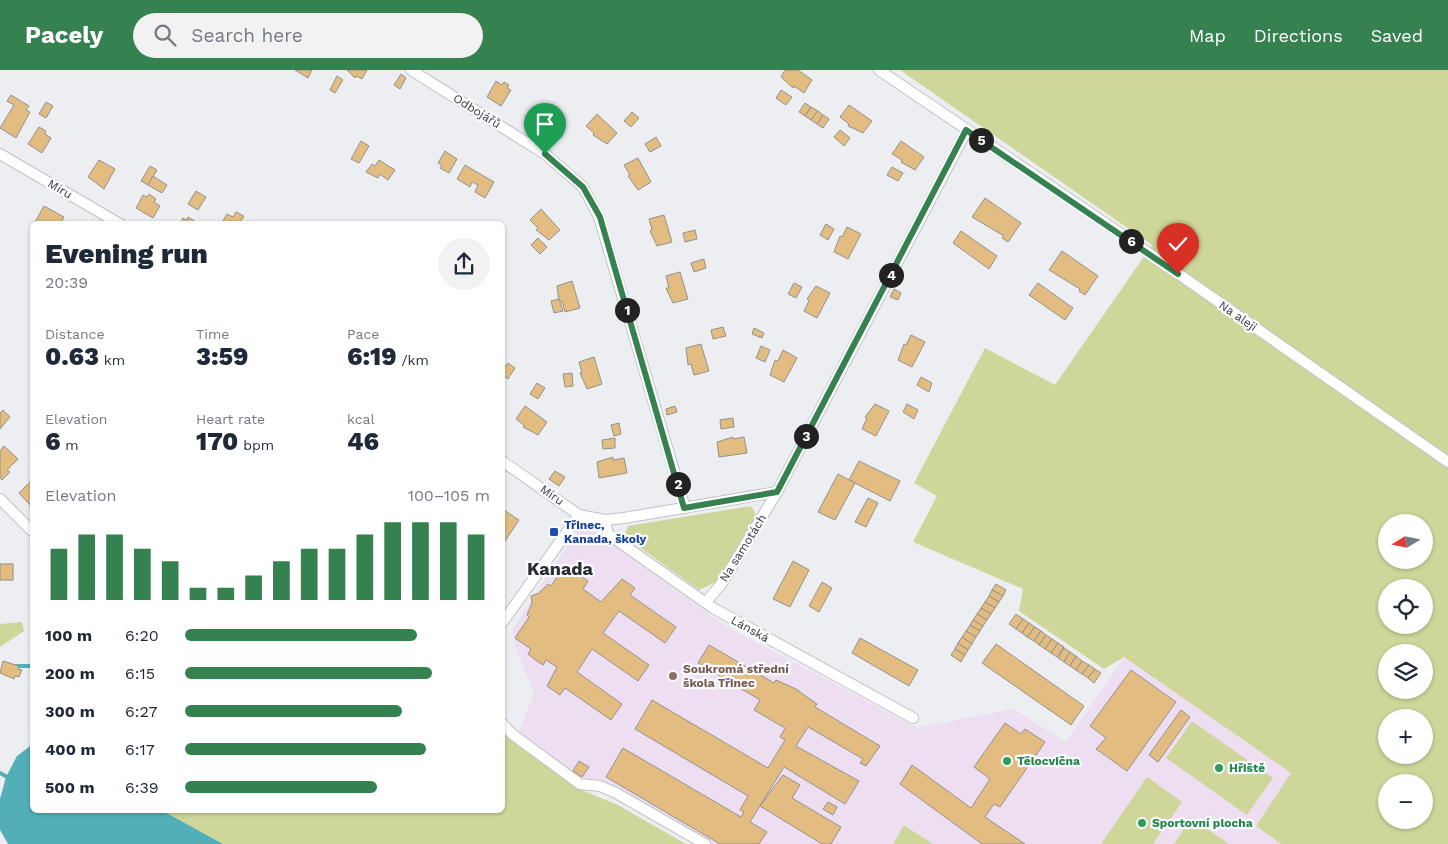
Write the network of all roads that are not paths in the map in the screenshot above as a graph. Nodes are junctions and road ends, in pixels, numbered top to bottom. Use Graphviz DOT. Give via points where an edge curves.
graph roads {
  1 [pos="411,70"];
  2 [pos="879,70"];
  3 [pos="966,130"];
  4 [pos="0,154"];
  5 [pos="115,221"];
  6 [pos="1448,462"];
  7 [pos="505,463"];
  8 [pos="777,492"];
  9 [pos="0,499"];
  10 [pos="684,508"];
  11 [pos="579,515"];
  12 [pos="605,520"];
  13 [pos="30,529"];
  14 [pos="706,602"];
  15 [pos="505,619"];
  16 [pos="913,718"];
  17 [pos="505,726"];
  18 [pos="705,844"];
  1 -- 10 [label="street, Odbojářů" via="545,154 583,187 600,217"];
  2 -- 3 [label="street, Na aleji"];
  3 -- 6 [label="street, Na aleji"];
  3 -- 8 [label="street, Na samotách"];
  4 -- 5 [label="street, Míru"];
  7 -- 11 [label="street, Míru"];
  8 -- 10 [label="street, Na samotách"];
  8 -- 14 [label="street, Na samotách" via="722,583"];
  9 -- 13 [label="street"];
  10 -- 12 [label="street, Na samotách"];
  11 -- 12 [label="street, Míru"];
  11 -- 15 [label="street"];
  12 -- 14 [label="street, Lánská" via="608,534"];
  14 -- 16 [label="street, Lánská"];
  17 -- 18 [label="street" via="580,784 600,786 616,793"];
}
